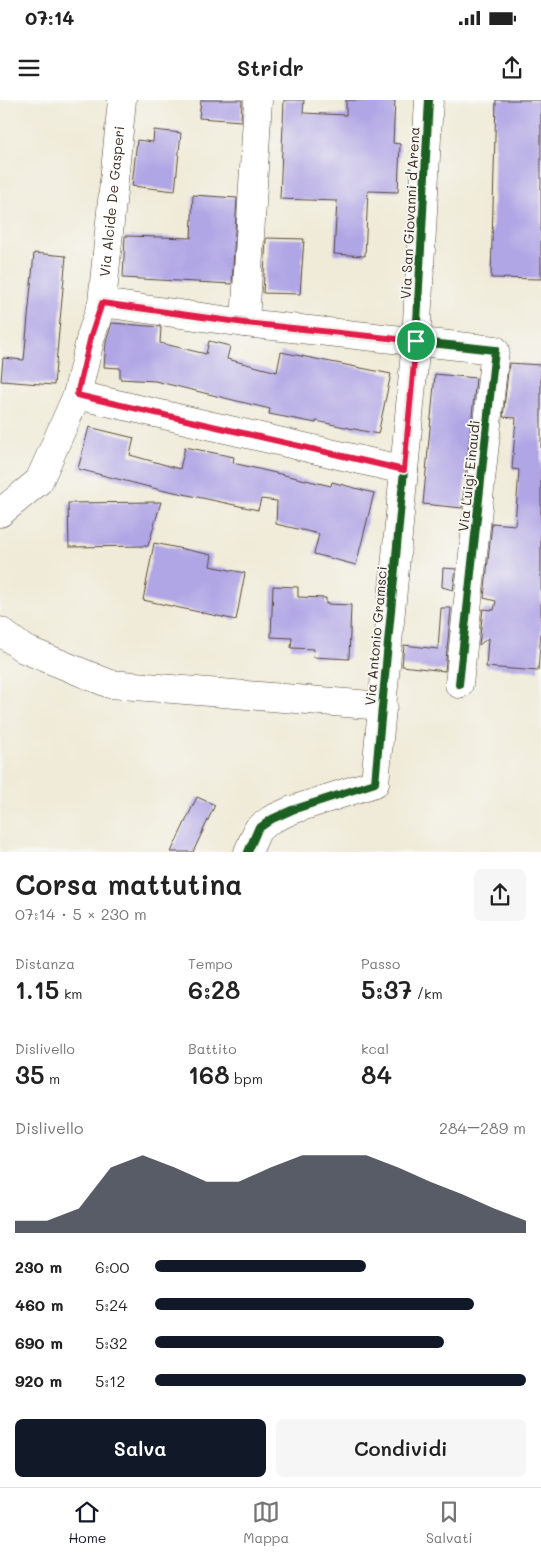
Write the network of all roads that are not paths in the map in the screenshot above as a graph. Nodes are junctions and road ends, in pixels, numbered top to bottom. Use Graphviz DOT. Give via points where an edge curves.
graph roads {
  1 [pos="122,100"];
  2 [pos="258,100"];
  3 [pos="429,100"];
  4 [pos="102,303"];
  5 [pos="245,323"];
  6 [pos="416,341"];
  7 [pos="77,395"];
  8 [pos="404,470"];
  9 [pos="0,513"];
  10 [pos="0,631"];
  11 [pos="459,684"];
  12 [pos="383,706"];
  13 [pos="248,852"];
  1 -- 4 [label="street, Via Alcide De Gasperi"];
  2 -- 5 [label="street"];
  3 -- 6 [label="street, Via San Giovanni d'Arena"];
  4 -- 5 [label="street"];
  4 -- 7 [label="street"];
  5 -- 6 [label="street"];
  6 -- 8 [label="street, Via Antonio Gramsci"];
  6 -- 11 [label="street, Via Luigi Einaudi" via="495,350"];
  7 -- 8 [label="street"];
  7 -- 9 [label="street" via="39,481"];
  8 -- 12 [label="street, Via Antonio Gramsci"];
  10 -- 12 [label="street, Via Antonio Gramsci" via="24,649 110,684"];
  12 -- 13 [label="street, Via Antonio Gramsci" via="375,783 272,819 258,829"];
}
